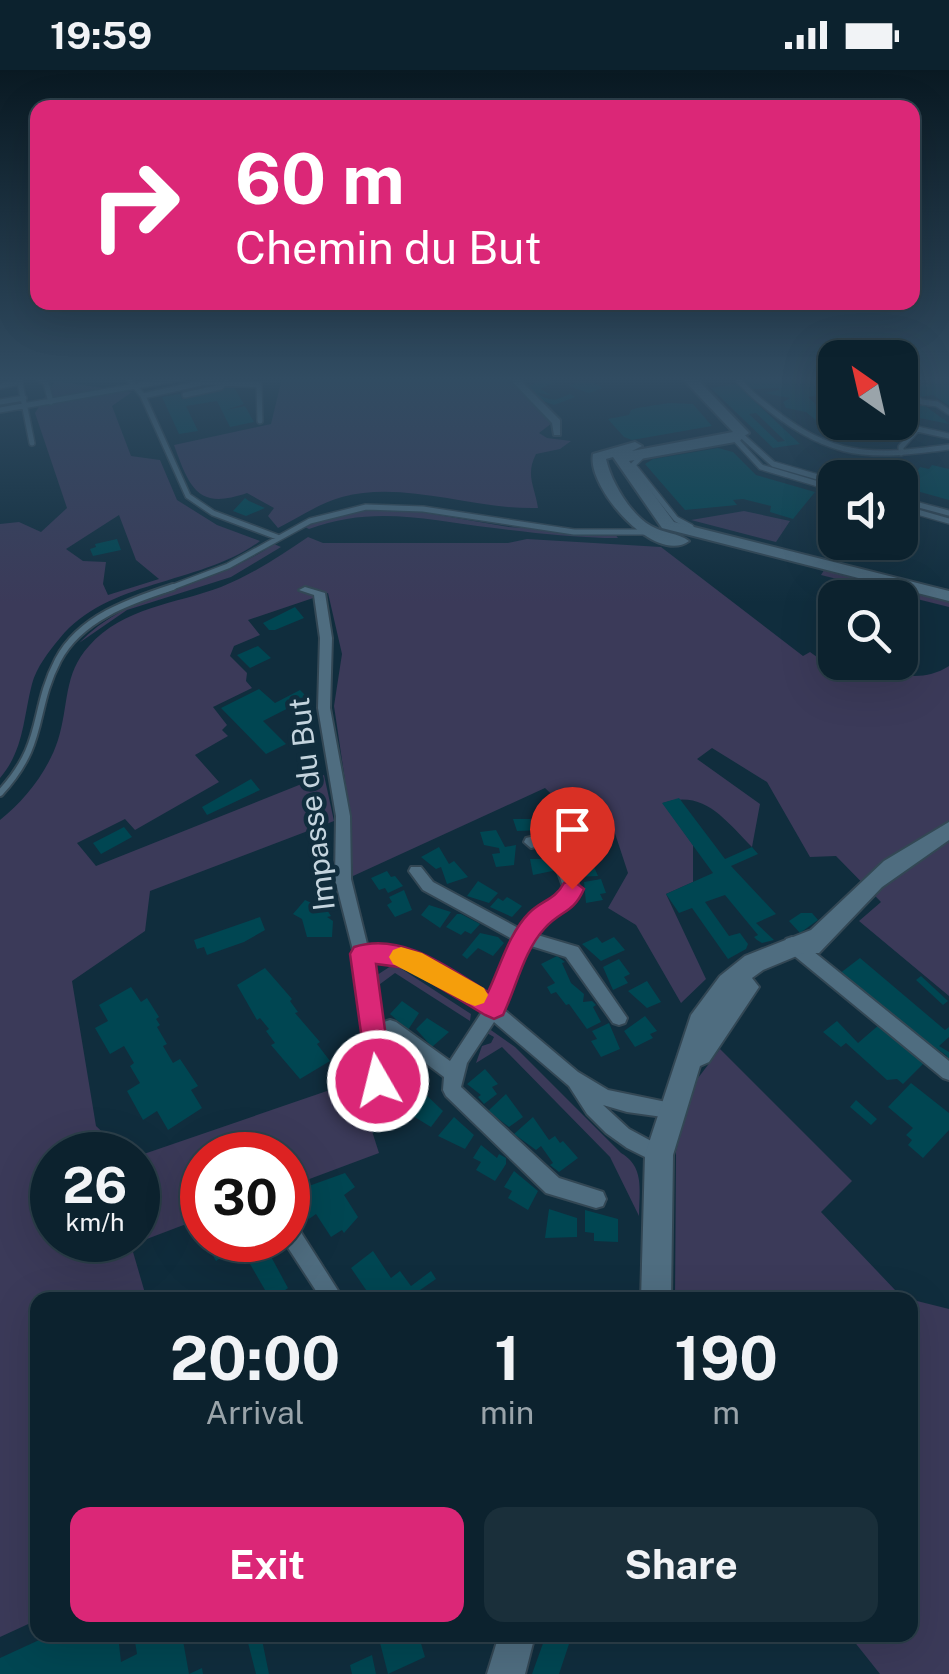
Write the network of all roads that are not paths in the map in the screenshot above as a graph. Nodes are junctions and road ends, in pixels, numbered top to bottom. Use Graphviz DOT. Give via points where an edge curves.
graph roads {
  1 [pos="169,453"];
  2 [pos="606,453"];
  3 [pos="650,453"];
  4 [pos="752,453"];
  5 [pos="856,453"];
  6 [pos="909,453"];
  7 [pos="901,454"];
  8 [pos="818,481"];
  9 [pos="918,507"];
  10 [pos="918,511"];
  11 [pos="949,513"];
  12 [pos="669,519"];
  13 [pos="633,521"];
  14 [pos="949,522"];
  15 [pos="649,532"];
  16 [pos="277,537"];
  17 [pos="831,580"];
  18 [pos="305,590"];
  19 [pos="949,596"];
  20 [pos="918,603"];
  21 [pos="949,610"];
  22 [pos="0,793"];
  23 [pos="949,830"];
  24 [pos="532,842"];
  25 [pos="416,871"];
  26 [pos="526,937"];
  27 [pos="805,945"];
  28 [pos="362,954"];
  29 [pos="494,1008"];
  30 [pos="618,1018"];
  31 [pos="390,1028"];
  32 [pos="452,1072"];
  33 [pos="949,1072"];
  34 [pos="378,1081"];
  35 [pos="575,1081"];
  36 [pos="670,1110"];
  37 [pos="659,1155"];
  38 [pos="596,1199"];
  39 [pos="309,1262"];
  40 [pos="329,1292"];
  41 [pos="656,1292"];
  42 [pos="514,1642"];
  43 [pos="506,1674"];
  1 -- 16 [label="lane" via="188,496 213,514"];
  2 -- 13 [label="street" via="596,461"];
  3 -- 12 [label="street" via="620,458"];
  4 -- 8 [label="lane" via="761,467"];
  5 -- 7 [label="lane"];
  6 -- 7 [label="lane"];
  9 -- 11 [label="lane"];
  10 -- 14 [label="lane"];
  12 -- 13 [label="street"];
  12 -- 15 [label="street"];
  12 -- 19 [label="street"];
  13 -- 15 [label="street"];
  15 -- 16 [label="lane" via="373,506 311,519"];
  15 -- 17 [label="street"];
  16 -- 22 [label="lane" via="228,567 120,605 72,640 53,668 28,756"];
  18 -- 28 [label="street, Impasse du But" via="318,593 326,638 324,708 342,816 343,879"];
  20 -- 21 [label="street"];
  23 -- 27 [label="street" via="882,873"];
  24 -- 26 [label="street" via="553,838 572,889"];
  25 -- 26 [label="street" via="428,886"];
  26 -- 29 [label="street"];
  26 -- 30 [label="street" via="572,952"];
  27 -- 33 [label="street"];
  27 -- 36 [label="street" via="741,992 686,1073"];
  28 -- 29 [label="street" via="413,960"];
  28 -- 34 [label="street, Impasse du But"];
  29 -- 32 [label="street"];
  29 -- 35 [label="street"];
  31 -- 32 [label="street"];
  32 -- 38 [label="street" via="452,1090 464,1105 554,1186"];
  35 -- 36 [label="street" via="614,1102"];
  35 -- 37 [label="street" via="620,1136"];
  36 -- 37 [label="street"];
  37 -- 41 [label="street"];
  39 -- 40 [label="street"];
  42 -- 43 [label="street"];
}
